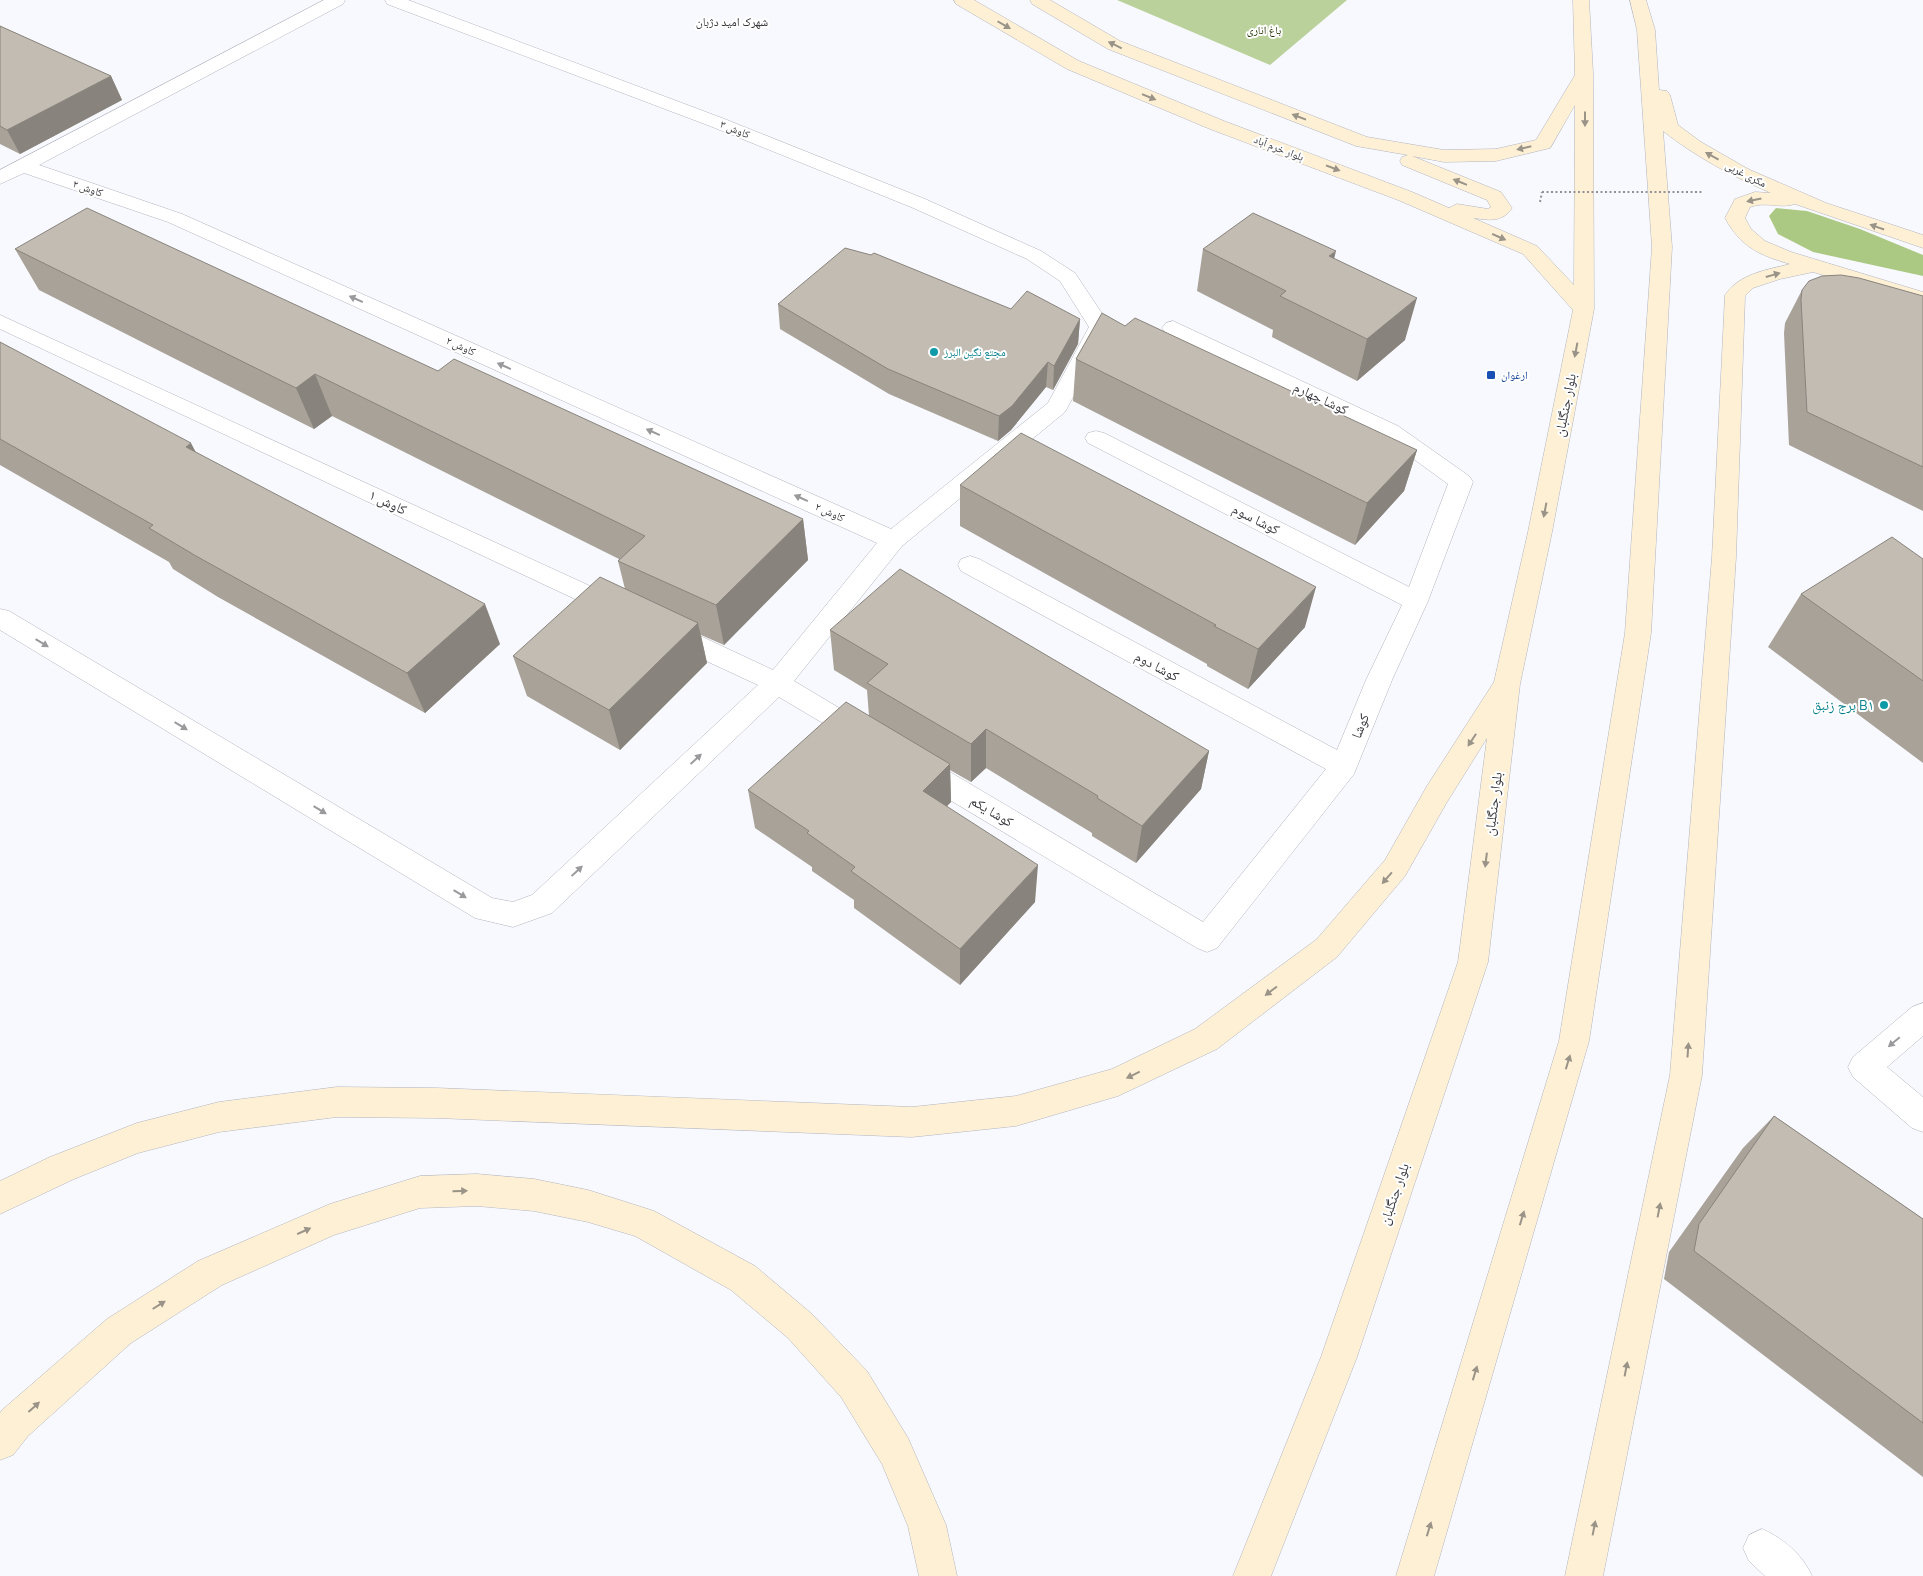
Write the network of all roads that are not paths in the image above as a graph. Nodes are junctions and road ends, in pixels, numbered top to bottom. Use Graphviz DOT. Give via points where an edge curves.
graph roads {
  1 [pos="337,0"];
  2 [pos="393,0"];
  3 [pos="962,0"];
  4 [pos="1038,0"];
  5 [pos="1581,0"];
  6 [pos="1638,0"];
  7 [pos="1646,30"];
  8 [pos="1584,73"];
  9 [pos="1363,142"];
  10 [pos="22,166"];
  11 [pos="0,178"];
  12 [pos="1405,196"];
  13 [pos="1819,207"];
  14 [pos="1923,242"];
  15 [pos="1815,265"];
  16 [pos="1923,298"];
  17 [pos="1584,309"];
  18 [pos="0,321"];
  19 [pos="1174,328"];
  20 [pos="1096,438"];
  21 [pos="1461,482"];
  22 [pos="894,540"];
  23 [pos="970,565"];
  24 [pos="1416,601"];
  25 [pos="0,618"];
  26 [pos="777,683"];
  27 [pos="1508,684"];
  28 [pos="1344,766"];
  29 [pos="1207,939"];
  30 [pos="1923,1017"];
  31 [pos="1923,1117"];
  32 [pos="0,1198"];
  33 [pos="0,1442"];
  34 [pos="1762,1548"];
  35 [pos="938,1576"];
  36 [pos="1252,1576"];
  37 [pos="1415,1576"];
  38 [pos="1584,1576"];
  39 [pos="1793,1576"];
  1 -- 10 [label="street"];
  2 -- 22 [label="street, کاوش ۳" via="716,122 918,203 1034,255 1068,277 1100,328 1057,407"];
  3 -- 12 [label="street, بلوار خرم آباد, one-way" via="1073,65 1217,125"];
  9 -- 4 [label="street, one-way" via="1114,45"];
  5 -- 8 [label="street, بلوار جنگلبان"];
  6 -- 7 [label="street"];
  13 -- 7 [label="street, مکری غربی, one-way" via="1741,173 1694,146 1669,127"];
  37 -- 7 [label="street, one-way" via="1574,1041 1638,633 1662,247"];
  8 -- 9 [label="street, one-way" via="1543,144 1496,155 1444,156"];
  8 -- 17 [label="street, بلوار جنگلبان, one-way"];
  12 -- 9 [label="street, one-way" via="1465,212 1492,215 1502,208 1494,196"];
  10 -- 11 [label="street"];
  22 -- 10 [label="street, کاوش ۲, one-way" via="175,218"];
  12 -- 17 [label="street, بلوار خرم آباد, one-way" via="1530,250"];
  14 -- 13 [label="street, مکری غربی, one-way"];
  13 -- 15 [label="street, one-way" via="1783,198 1755,198 1742,203 1735,218 1758,245"];
  15 -- 16 [label="street"];
  38 -- 15 [label="street, one-way" via="1686,1075 1723,567 1735,295 1746,284"];
  17 -- 27 [label="street, بلوار جنگلبان, one-way"];
  18 -- 26 [label="street, کاوش ۱"];
  19 -- 21 [label="street, کوشا چهارم" via="1390,431"];
  20 -- 24 [label="street, کوشا سوم"];
  21 -- 24 [label="street, کوشا"];
  22 -- 26 [label="street"];
  23 -- 28 [label="street, کوشا دوم"];
  24 -- 28 [label="street, کوشا"];
  25 -- 26 [label="street, one-way" via="486,909 513,916 542,904"];
  26 -- 29 [label="street, کوشا یکم"];
  27 -- 32 [label="street, one-way" via="1437,794 1395,868 1327,948 1206,1039 1118,1082 1016,1111 912,1122 337,1102 219,1117 136,1138"];
  27 -- 36 [label="street, بلوار جنگلبان, one-way" via="1473,962 1339,1357"];
  28 -- 29 [label="street, کوشا"];
  30 -- 31 [label="street, one-way" via="1864,1067"];
  33 -- 35 [label="street, one-way" via="16,1423 118,1331 210,1273 330,1220 420,1192 477,1190 534,1195 642,1222 743,1278 800,1326 854,1384 895,1451 927,1525"];
  34 -- 39 [label="street"];
}
